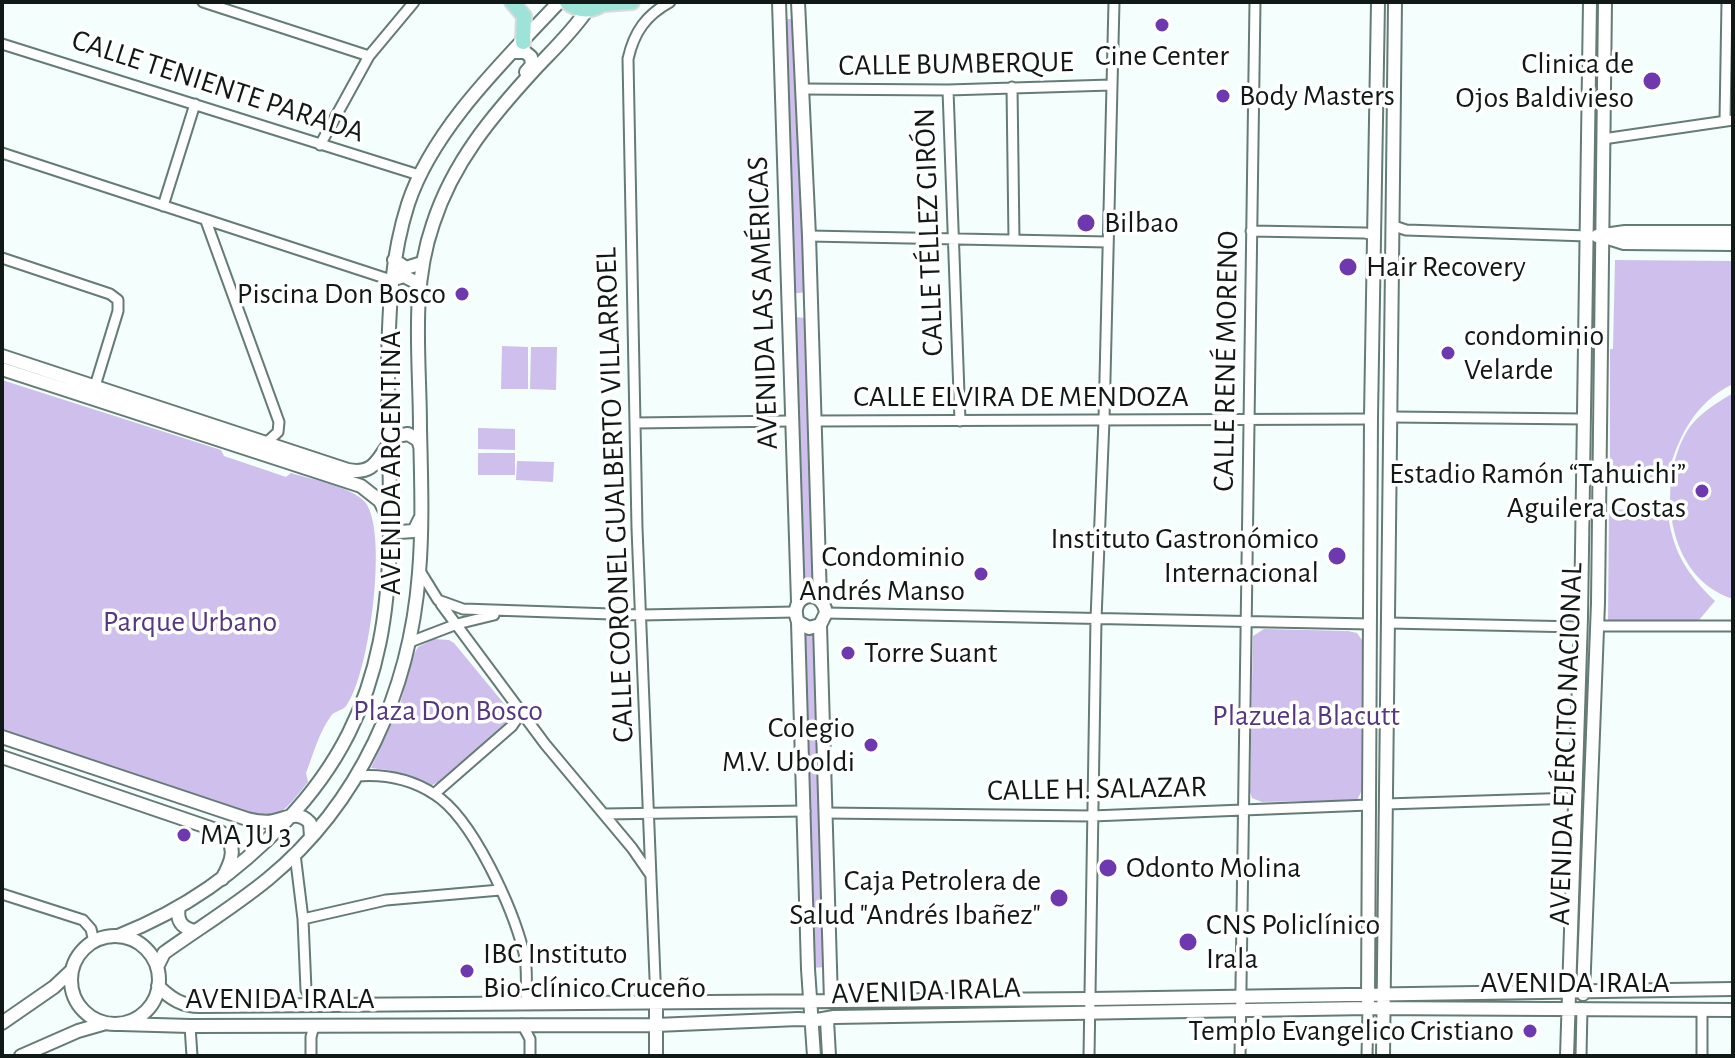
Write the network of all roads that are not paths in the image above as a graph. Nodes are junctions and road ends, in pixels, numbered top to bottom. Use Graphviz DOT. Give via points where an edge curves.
graph roads {
  1 [pos="203,2"];
  2 [pos="414,2"];
  3 [pos="512,2"];
  4 [pos="559,2"];
  5 [pos="567,2"];
  6 [pos="632,2"];
  7 [pos="670,2"];
  8 [pos="779,2"];
  9 [pos="798,2"];
  10 [pos="1114,2"];
  11 [pos="1255,2"];
  12 [pos="1378,2"];
  13 [pos="1395,2"];
  14 [pos="1590,2"];
  15 [pos="1605,2"];
  16 [pos="1727,2"];
  17 [pos="604,3"];
  18 [pos="587,10"];
  19 [pos="781,19"];
  20 [pos="799,20"];
  21 [pos="2,44"];
  22 [pos="519,47"];
  23 [pos="1730,51"];
  24 [pos="369,56"];
  25 [pos="1111,85"];
  26 [pos="1012,87"];
  27 [pos="802,89"];
  28 [pos="948,90"];
  29 [pos="195,104"];
  30 [pos="503,104"];
  31 [pos="1729,120"];
  32 [pos="1603,139"];
  33 [pos="320,145"];
  34 [pos="2,153"];
  35 [pos="419,175"];
  36 [pos="1376,196"];
  37 [pos="163,206"];
  38 [pos="206,221"];
  39 [pos="1394,223"];
  40 [pos="1251,231"];
  41 [pos="1733,232"];
  42 [pos="1374,235"];
  43 [pos="809,236"];
  44 [pos="1588,236"];
  45 [pos="1602,236"];
  46 [pos="952,240"];
  47 [pos="1014,240"];
  48 [pos="1108,242"];
  49 [pos="1733,244"];
  50 [pos="2,258"];
  51 [pos="1394,259"];
  52 [pos="394,260"];
  53 [pos="422,263"];
  54 [pos="391,280"];
  55 [pos="419,284"];
  56 [pos="811,305"];
  57 [pos="789,306"];
  58 [pos="2,356"];
  59 [pos="2,369"];
  60 [pos="95,386"];
  61 [pos="1392,417"];
  62 [pos="1601,418"];
  63 [pos="1371,419"];
  64 [pos="1584,419"];
  65 [pos="1104,420"];
  66 [pos="1248,420"];
  67 [pos="791,421"];
  68 [pos="814,421"];
  69 [pos="960,421"];
  70 [pos="635,423"];
  71 [pos="267,442"];
  72 [pos="388,445"];
  73 [pos="420,446"];
  74 [pos="390,518"];
  75 [pos="420,519"];
  76 [pos="420,571"];
  77 [pos="820,599"];
  78 [pos="438,600"];
  79 [pos="508,612"];
  80 [pos="797,612"];
  81 [pos="641,615"];
  82 [pos="823,619"];
  83 [pos="1096,619"];
  84 [pos="1247,622"];
  85 [pos="1389,623"];
  86 [pos="457,624"];
  87 [pos="1370,624"];
  88 [pos="1580,625"];
  89 [pos="1597,626"];
  90 [pos="1733,626"];
  91 [pos="410,642"];
  92 [pos="521,713"];
  93 [pos="2,737"];
  94 [pos="2,757"];
  95 [pos="87,765"];
  96 [pos="357,776"];
  97 [pos="81,782"];
  98 [pos="1592,792"];
  99 [pos="434,794"];
  100 [pos="1576,799"];
  101 [pos="1386,804"];
  102 [pos="1369,805"];
  103 [pos="1591,808"];
  104 [pos="1243,810"];
  105 [pos="805,811"];
  106 [pos="650,812"];
  107 [pos="825,813"];
  108 [pos="604,814"];
  109 [pos="292,815"];
  110 [pos="1092,816"];
  111 [pos="311,837"];
  112 [pos="295,854"];
  113 [pos="651,877"];
  114 [pos="221,880"];
  115 [pos="500,890"];
  116 [pos="2,894"];
  117 [pos="179,907"];
  118 [pos="303,919"];
  119 [pos="195,931"];
  120 [pos="118,936"];
  121 [pos="94,942"];
  122 [pos="157,967"];
  123 [pos="830,968"];
  124 [pos="808,969"];
  125 [pos="71,971"];
  126 [pos="158,986"];
  127 [pos="1733,989"];
  128 [pos="1569,990"];
  129 [pos="1583,990"];
  130 [pos="1241,997"];
  131 [pos="1091,999"];
  132 [pos="831,1001"];
  133 [pos="1384,1001"];
  134 [pos="526,1002"];
  135 [pos="809,1002"];
  136 [pos="1368,1002"];
  137 [pos="656,1003"];
  138 [pos="315,1005"];
  139 [pos="1568,1008"];
  140 [pos="1582,1008"];
  141 [pos="1702,1010"];
  142 [pos="1733,1010"];
  143 [pos="1241,1011"];
  144 [pos="1090,1013"];
  145 [pos="812,1020"];
  146 [pos="827,1020"];
  147 [pos="2,1023"];
  148 [pos="106,1023"];
  149 [pos="121,1024"];
  150 [pos="522,1024"];
  151 [pos="656,1025"];
  152 [pos="190,1026"];
  153 [pos="314,1026"];
  154 [pos="21,1056"];
  155 [pos="192,1056"];
  156 [pos="311,1056"];
  157 [pos="530,1056"];
  158 [pos="656,1056"];
  159 [pos="814,1056"];
  160 [pos="829,1056"];
  161 [pos="1089,1056"];
  162 [pos="1240,1056"];
  163 [pos="1367,1056"];
  164 [pos="1383,1056"];
  165 [pos="1567,1056"];
  166 [pos="1581,1056"];
  167 [pos="1702,1056"];
  1 -- 24 [label="street"];
  2 -- 24 [label="street"];
  3 -- 22 [label="main road" via="524,16"];
  4 -- 22 [label="main road, AVENIDA ARGENTINA"];
  5 -- 18 [label="main road"];
  6 -- 17 [label="main road"];
  7 -- 70 [label="street, CALLE CORONEL GUALBERTO VILLARROEL" via="642,23 628,59"];
  8 -- 19 [label="main road, AVENIDA LAS AMÉRICAS"];
  9 -- 20 [label="main road, AVENIDA LAS AMÉRICAS"];
  10 -- 25 [label="street"];
  11 -- 40 [label="street, CALLE RENÉ MORENO"];
  12 -- 36 [label="main road"];
  13 -- 39 [label="main road"];
  14 -- 44 [label="main road, AVENIDA EJÉRCITO NACIONAL"];
  15 -- 32 [label="main road, AVENIDA EJÉRCITO NACIONAL"];
  16 -- 23 [label="street"];
  17 -- 18 [label="main road"];
  18 -- 30 [label="main road, AVENIDA ARGENTINA"];
  19 -- 20 [label="main road" via="790,12"];
  19 -- 57 [label="main road, AVENIDA LAS AMÉRICAS"];
  20 -- 27 [label="main road, AVENIDA LAS AMÉRICAS"];
  21 -- 29 [label="street, CALLE TENIENTE PARADA"];
  22 -- 30 [label="main road" via="529,53 532,65"];
  22 -- 35 [label="main road, AVENIDA ARGENTINA" via="463,107"];
  23 -- 31 [label="street"];
  24 -- 33 [label="street"];
  25 -- 26 [label="street, CALLE BUMBERQUE"];
  25 -- 48 [label="street"];
  26 -- 28 [label="street, CALLE BUMBERQUE"];
  26 -- 47 [label="street"];
  27 -- 28 [label="street, CALLE BUMBERQUE"];
  27 -- 43 [label="main road, AVENIDA LAS AMÉRICAS"];
  28 -- 46 [label="street, CALLE TÉLLEZ GIRÓN"];
  29 -- 33 [label="street, CALLE TENIENTE PARADA"];
  29 -- 37 [label="street"];
  30 -- 53 [label="main road, AVENIDA ARGENTINA" via="454,172"];
  31 -- 32 [label="street"];
  32 -- 45 [label="main road, AVENIDA EJÉRCITO NACIONAL"];
  33 -- 35 [label="street, CALLE TENIENTE PARADA"];
  34 -- 37 [label="street"];
  35 -- 52 [label="main road, AVENIDA ARGENTINA"];
  36 -- 39 [label="main road" via="1382,219"];
  36 -- 42 [label="main road"];
  37 -- 38 [label="street"];
  38 -- 54 [label="street"];
  38 -- 71 [label="street" via="279,422 278,432"];
  39 -- 44 [label="street" via="1408,230"];
  39 -- 51 [label="main road"];
  40 -- 42 [label="street"];
  40 -- 66 [label="street, CALLE RENÉ MORENO"];
  41 -- 45 [label="main road"];
  42 -- 51 [label="main road" via="1386,242"];
  42 -- 63 [label="main road"];
  43 -- 46 [label="street"];
  43 -- 56 [label="main road, AVENIDA LAS AMÉRICAS"];
  44 -- 45 [label="main road"];
  44 -- 64 [label="main road, AVENIDA EJÉRCITO NACIONAL"];
  45 -- 49 [label="main road" via="1624,243"];
  45 -- 62 [label="main road, AVENIDA EJÉRCITO NACIONAL"];
  46 -- 47 [label="street"];
  46 -- 69 [label="street, CALLE TÉLLEZ GIRÓN"];
  47 -- 48 [label="street"];
  48 -- 65 [label="street"];
  50 -- 60 [label="street" via="118,300"];
  51 -- 61 [label="main road"];
  52 -- 53 [label="main road" via="406,268"];
  52 -- 54 [label="main road, AVENIDA ARGENTINA"];
  53 -- 55 [label="main road, AVENIDA ARGENTINA"];
  54 -- 55 [label="main road" via="404,276"];
  54 -- 72 [label="main road, AVENIDA ARGENTINA"];
  55 -- 73 [label="main road, AVENIDA ARGENTINA"];
  56 -- 57 [label="main road"];
  56 -- 68 [label="main road, AVENIDA LAS AMÉRICAS"];
  57 -- 67 [label="main road, AVENIDA LAS AMÉRICAS"];
  58 -- 60 [label="main road"];
  59 -- 74 [label="main road" via="361,486 380,501"];
  60 -- 71 [label="main road"];
  61 -- 63 [label="main road" via="1383,407"];
  61 -- 64 [label="street"];
  61 -- 85 [label="main road"];
  62 -- 64 [label="main road" via="1592,426"];
  62 -- 89 [label="main road, AVENIDA EJÉRCITO NACIONAL"];
  63 -- 66 [label="street, CALLE ELVIRA DE MENDOZA"];
  63 -- 87 [label="main road"];
  64 -- 88 [label="main road, AVENIDA EJÉRCITO NACIONAL"];
  65 -- 66 [label="street, CALLE ELVIRA DE MENDOZA"];
  65 -- 69 [label="street, CALLE ELVIRA DE MENDOZA"];
  65 -- 83 [label="street"];
  66 -- 84 [label="street, CALLE RENÉ MORENO"];
  67 -- 70 [label="street"];
  67 -- 80 [label="main road, AVENIDA LAS AMÉRICAS"];
  68 -- 69 [label="street, CALLE ELVIRA DE MENDOZA"];
  68 -- 77 [label="main road, AVENIDA LAS AMÉRICAS"];
  70 -- 81 [label="street, CALLE CORONEL GUALBERTO VILLARROEL"];
  71 -- 72 [label="main road" via="356,471 372,467"];
  72 -- 73 [label="main road" via="404,434"];
  72 -- 74 [label="main road, AVENIDA ARGENTINA"];
  73 -- 75 [label="main road, AVENIDA ARGENTINA"];
  74 -- 75 [label="main road" via="394,528 405,533 414,531"];
  74 -- 109 [label="main road, AVENIDA ARGENTINA" via="386,618 369,687 342,748"];
  75 -- 76 [label="main road, AVENIDA ARGENTINA"];
  76 -- 78 [label="street"];
  76 -- 91 [label="main road, AVENIDA ARGENTINA"];
  77 -- 80 [label="main road" via="809,596"];
  77 -- 82 [label="main road"];
  78 -- 79 [label="street" via="463,609"];
  78 -- 86 [label="street"];
  79 -- 81 [label="street"];
  79 -- 86 [label="street"];
  80 -- 81 [label="street"];
  80 -- 82 [label="main road" via="809,628"];
  80 -- 105 [label="main road, AVENIDA LAS AMÉRICAS"];
  81 -- 106 [label="street, CALLE CORONEL GUALBERTO VILLARROEL"];
  82 -- 83 [label="street"];
  82 -- 107 [label="main road"];
  83 -- 84 [label="street"];
  83 -- 110 [label="street"];
  84 -- 87 [label="street"];
  84 -- 104 [label="street, CALLE RENÉ MORENO"];
  85 -- 87 [label="main road" via="1379,613"];
  85 -- 88 [label="street"];
  85 -- 101 [label="main road"];
  86 -- 91 [label="street"];
  86 -- 92 [label="street"];
  87 -- 102 [label="main road"];
  88 -- 89 [label="main road" via="1588,634"];
  88 -- 100 [label="main road, AVENIDA EJÉRCITO NACIONAL"];
  89 -- 90 [label="street"];
  89 -- 98 [label="main road, AVENIDA EJÉRCITO NACIONAL"];
  91 -- 96 [label="main road, AVENIDA ARGENTINA" via="388,714"];
  92 -- 99 [label="street"];
  92 -- 108 [label="street"];
  93 -- 95 [label="main road"];
  94 -- 97 [label="main road"];
  95 -- 97 [label="main road"];
  95 -- 109 [label="main road" via="247,819 272,821"];
  96 -- 99 [label="street" via="399,779"];
  96 -- 111 [label="main road, AVENIDA ARGENTINA"];
  97 -- 114 [label="main road" via="219,831 233,850"];
  98 -- 100 [label="main road" via="1584,789"];
  98 -- 103 [label="main road, AVENIDA EJÉRCITO NACIONAL"];
  99 -- 115 [label="street" via="471,836"];
  100 -- 101 [label="street"];
  100 -- 103 [label="main road" via="1583,811"];
  100 -- 128 [label="main road, AVENIDA EJÉRCITO NACIONAL"];
  101 -- 102 [label="main road" via="1377,797"];
  101 -- 133 [label="main road"];
  102 -- 104 [label="street, CALLE H. SALAZAR"];
  102 -- 136 [label="main road"];
  103 -- 129 [label="main road, AVENIDA EJÉRCITO NACIONAL"];
  104 -- 110 [label="street, CALLE H. SALAZAR"];
  104 -- 130 [label="street, CALLE RENÉ MORENO"];
  105 -- 106 [label="street"];
  105 -- 124 [label="main road, AVENIDA LAS AMÉRICAS"];
  106 -- 108 [label="street"];
  106 -- 113 [label="street, CALLE CORONEL GUALBERTO VILLARROEL"];
  107 -- 110 [label="street, CALLE H. SALAZAR"];
  107 -- 123 [label="main road"];
  108 -- 113 [label="street"];
  109 -- 111 [label="main road" via="310,823"];
  109 -- 114 [label="main road, AVENIDA ARGENTINA"];
  110 -- 131 [label="street"];
  111 -- 112 [label="main road, AVENIDA ARGENTINA"];
  112 -- 118 [label="street"];
  112 -- 119 [label="main road, AVENIDA ARGENTINA"];
  113 -- 137 [label="street, CALLE CORONEL GUALBERTO VILLARROEL"];
  114 -- 117 [label="main road, AVENIDA ARGENTINA"];
  115 -- 118 [label="street" via="386,900"];
  115 -- 134 [label="street" via="524,955"];
  116 -- 121 [label="street" via="83,920"];
  117 -- 119 [label="main road" via="180,923"];
  117 -- 120 [label="main road, AVENIDA ARGENTINA"];
  118 -- 138 [label="street" via="306,990"];
  119 -- 122 [label="main road, AVENIDA ARGENTINA" via="164,953"];
  120 -- 121 [label="main road"];
  120 -- 122 [label="main road" via="141,945"];
  121 -- 125 [label="main road" via="79,954"];
  122 -- 126 [label="main road"];
  123 -- 124 [label="main road" via="821,976"];
  123 -- 132 [label="main road"];
  124 -- 135 [label="main road, AVENIDA LAS AMÉRICAS"];
  125 -- 147 [label="main road"];
  125 -- 148 [label="main road" via="77,1004"];
  126 -- 138 [label="main road, AVENIDA IRALA" via="190,1006"];
  126 -- 149 [label="main road" via="145,1012"];
  127 -- 129 [label="main road, AVENIDA IRALA"];
  128 -- 129 [label="main road, AVENIDA IRALA"];
  128 -- 133 [label="main road, AVENIDA IRALA"];
  128 -- 139 [label="main road, AVENIDA EJÉRCITO NACIONAL"];
  129 -- 140 [label="main road, AVENIDA EJÉRCITO NACIONAL"];
  130 -- 131 [label="main road, AVENIDA IRALA"];
  130 -- 136 [label="main road, AVENIDA IRALA"];
  130 -- 143 [label="street, CALLE RENÉ MORENO"];
  131 -- 132 [label="main road, AVENIDA IRALA"];
  131 -- 144 [label="street"];
  132 -- 135 [label="main road, AVENIDA IRALA"];
  133 -- 136 [label="main road, AVENIDA IRALA"];
  133 -- 139 [label="main road, AVENIDA IRALA"];
  133 -- 164 [label="main road"];
  134 -- 137 [label="main road, AVENIDA IRALA"];
  134 -- 138 [label="main road, AVENIDA IRALA"];
  135 -- 137 [label="main road, AVENIDA IRALA"];
  135 -- 145 [label="main road, AVENIDA LAS AMÉRICAS"];
  136 -- 143 [label="main road, AVENIDA IRALA"];
  136 -- 163 [label="street"];
  137 -- 151 [label="main road"];
  139 -- 140 [label="main road, AVENIDA IRALA"];
  139 -- 165 [label="main road, AVENIDA EJÉRCITO NACIONAL"];
  140 -- 141 [label="main road, AVENIDA IRALA"];
  140 -- 166 [label="street, AVENIDA EJÉRCITO NACIONAL"];
  141 -- 142 [label="main road, AVENIDA IRALA"];
  141 -- 167 [label="street"];
  143 -- 144 [label="main road, AVENIDA IRALA"];
  143 -- 162 [label="street, CALLE RENÉ MORENO"];
  144 -- 146 [label="main road, AVENIDA IRALA"];
  144 -- 161 [label="street"];
  145 -- 146 [label="main road, AVENIDA IRALA"];
  145 -- 151 [label="main road, AVENIDA IRALA"];
  145 -- 159 [label="main road, AVENIDA LAS AMÉRICAS"];
  146 -- 160 [label="main road"];
  148 -- 149 [label="main road"];
  148 -- 154 [label="main road"];
  149 -- 152 [label="main road, AVENIDA IRALA"];
  150 -- 151 [label="main road, AVENIDA IRALA"];
  150 -- 153 [label="main road, AVENIDA IRALA"];
  150 -- 157 [label="street" via="530,1039"];
  151 -- 158 [label="main road"];
  152 -- 153 [label="main road, AVENIDA IRALA"];
  152 -- 155 [label="street"];
  153 -- 156 [label="street"];
}
